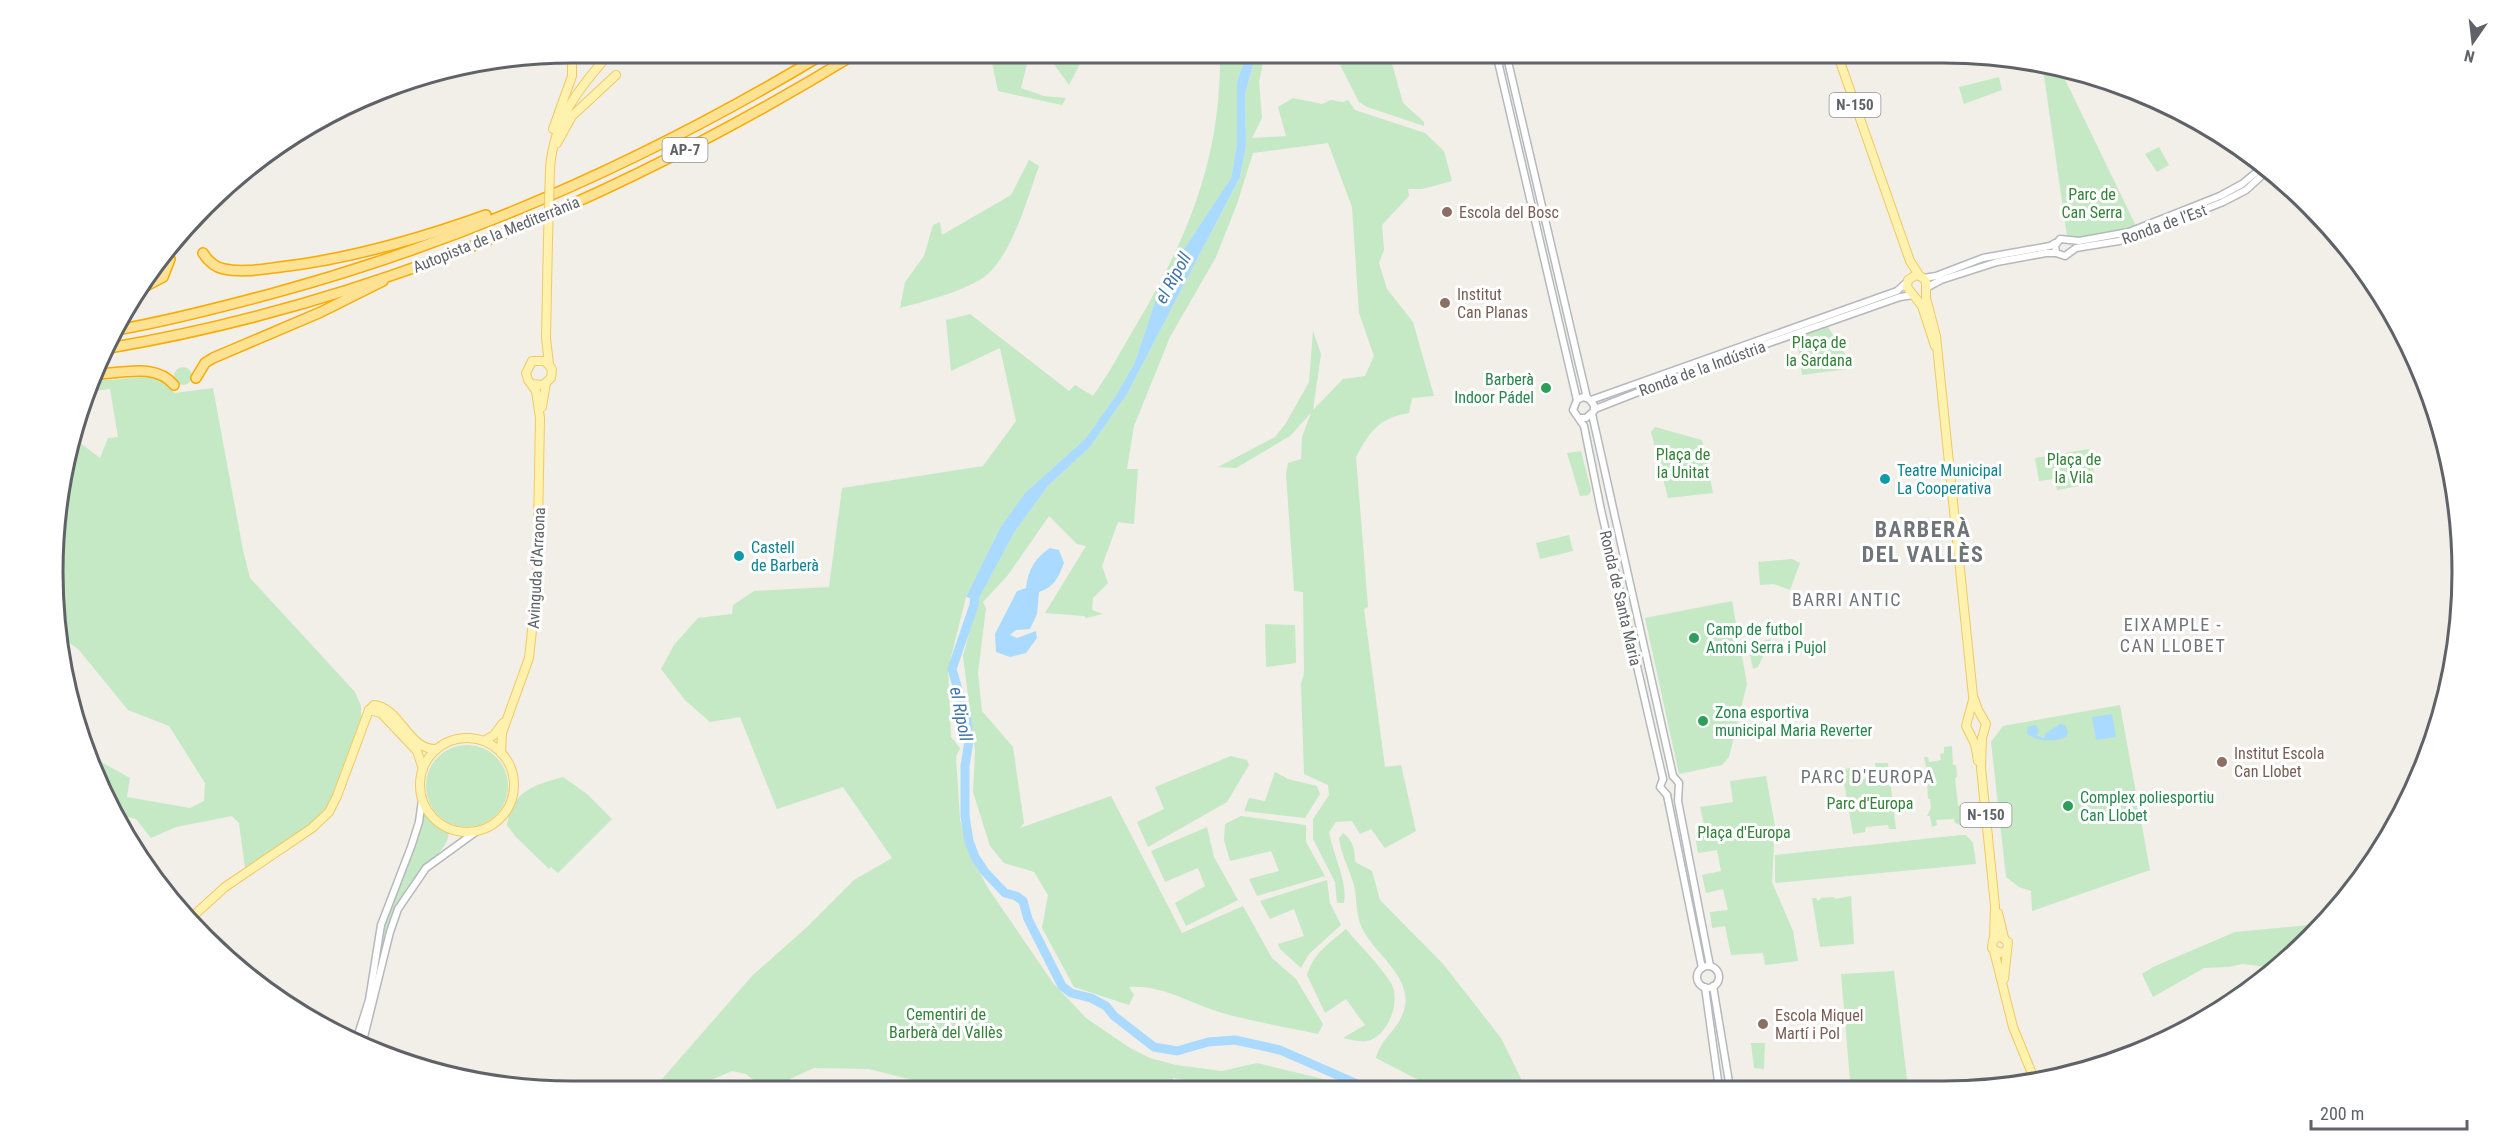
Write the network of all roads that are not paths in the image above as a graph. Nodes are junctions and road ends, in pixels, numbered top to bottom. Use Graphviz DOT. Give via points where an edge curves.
graph roads {
  1 [pos="572,63"];
  2 [pos="601,63"];
  3 [pos="806,63"];
  4 [pos="838,63"];
  5 [pos="1498,63"];
  6 [pos="1509,63"];
  7 [pos="1841,63"];
  8 [pos="616,75"];
  9 [pos="1525,134"];
  10 [pos="1514,136"];
  11 [pos="552,148"];
  12 [pos="550,168"];
  13 [pos="2259,173"];
  14 [pos="2261,175"];
  15 [pos="2254,180"];
  16 [pos="521,209"];
  17 [pos="2068,240"];
  18 [pos="2056,243"];
  19 [pos="203,252"];
  20 [pos="2056,253"];
  21 [pos="2070,253"];
  22 [pos="170,260"];
  23 [pos="1910,261"];
  24 [pos="392,275"];
  25 [pos="1922,277"];
  26 [pos="154,282"];
  27 [pos="1907,282"];
  28 [pos="1926,290"];
  29 [pos="1913,295"];
  30 [pos="125,328"];
  31 [pos="546,338"];
  32 [pos="1935,346"];
  33 [pos="115,347"];
  34 [pos="536,360"];
  35 [pos="549,364"];
  36 [pos="103,375"];
  37 [pos="196,378"];
  38 [pos="546,383"];
  39 [pos="532,384"];
  40 [pos="174,385"];
  41 [pos="1589,399"];
  42 [pos="1577,400"];
  43 [pos="1594,412"];
  44 [pos="540,418"];
  45 [pos="1579,418"];
  46 [pos="1973,696"];
  47 [pos="369,710"];
  48 [pos="509,714"];
  49 [pos="1981,716"];
  50 [pos="1969,718"];
  51 [pos="1984,733"];
  52 [pos="1971,734"];
  53 [pos="484,741"];
  54 [pos="436,749"];
  55 [pos="501,753"];
  56 [pos="1981,768"];
  57 [pos="423,769"];
  58 [pos="1673,776"];
  59 [pos="1663,779"];
  60 [pos="1677,792"];
  61 [pos="1667,795"];
  62 [pos="422,800"];
  63 [pos="477,831"];
  64 [pos="1995,906"];
  65 [pos="195,914"];
  66 [pos="2004,938"];
  67 [pos="1994,939"];
  68 [pos="1994,951"];
  69 [pos="2006,951"];
  70 [pos="1710,966"];
  71 [pos="1702,968"];
  72 [pos="2003,982"];
  73 [pos="1713,986"];
  74 [pos="1705,987"];
  75 [pos="372,1001"];
  76 [pos="359,1034"];
  77 [pos="364,1036"];
  78 [pos="2032,1073"];
  79 [pos="1718,1081"];
  80 [pos="1729,1081"];
  1 -- 11 [label="main road" via="572,76 555,120"];
  2 -- 11 [label="main road" via="564,114"];
  3 -- 16 [label="highway, Autopista de la Mediterrània / AP-7" via="655,147"];
  4 -- 24 [label="highway, Autopista de la Mediterrània / AP-7" via="738,122 619,183 467,248"];
  5 -- 10 [label="street"];
  6 -- 9 [label="street"];
  7 -- 23 [label="main road, N-150"];
  8 -- 12 [label="main road" via="568,122"];
  9 -- 10 [label="street" via="1519,129"];
  9 -- 41 [label="street"];
  10 -- 42 [label="street"];
  11 -- 12 [label="main road"];
  12 -- 31 [label="main road, bridge"];
  13 -- 15 [label="street"];
  14 -- 15 [label="street"];
  15 -- 17 [label="street, Ronda de l'Est" via="2129,232"];
  15 -- 21 [label="street, Ronda de l'Est" via="2223,202 2136,236 2076,248"];
  16 -- 19 [label="highway" via="498,211 372,251 295,265 225,269 210,262"];
  16 -- 30 [label="highway, Autopista de la Mediterrània / AP-7" via="314,282"];
  17 -- 18 [label="street"];
  17 -- 21 [label="street" via="2072,246"];
  18 -- 20 [label="street"];
  18 -- 25 [label="street"];
  20 -- 21 [label="street"];
  20 -- 28 [label="street" via="1982,266 1941,280"];
  22 -- 26 [label="highway" via="163,277"];
  23 -- 25 [label="main road, N-150"];
  23 -- 27 [label="main road, N-150"];
  24 -- 33 [label="highway, Autopista de la Mediterrània / AP-7" via="261,314"];
  24 -- 37 [label="highway" via="349,299 208,360"];
  25 -- 27 [label="main road" via="1912,276"];
  25 -- 28 [label="main road, N-150"];
  27 -- 29 [label="main road, N-150"];
  27 -- 41 [label="street, Ronda de la Indústria" via="1897,291"];
  28 -- 29 [label="main road"];
  28 -- 32 [label="main road, N-150"];
  29 -- 32 [label="main road, N-150" via="1924,310"];
  29 -- 43 [label="street, Ronda de la Indústria" via="1715,362"];
  31 -- 34 [label="main road"];
  31 -- 35 [label="main road"];
  32 -- 46 [label="main road, N-150"];
  34 -- 35 [label="main road"];
  34 -- 39 [label="main road" via="527,368 526,376"];
  35 -- 38 [label="main road" via="552,375"];
  36 -- 40 [label="highway" via="152,371 165,375"];
  38 -- 39 [label="main road"];
  38 -- 44 [label="main road"];
  39 -- 44 [label="main road"];
  41 -- 42 [label="street"];
  41 -- 43 [label="street"];
  42 -- 45 [label="street" via="1573,410"];
  43 -- 45 [label="street"];
  43 -- 58 [label="street, Ronda de Santa Maria"];
  44 -- 48 [label="main road, Avinguda d'Arraona" via="534,624 526,670"];
  45 -- 59 [label="street, Ronda de Santa Maria" via="1584,426"];
  46 -- 49 [label="main road, N-150"];
  46 -- 50 [label="main road, N-150"];
  47 -- 54 [label="main road" via="374,705 384,708 420,745"];
  47 -- 57 [label="main road" via="381,713 417,751"];
  47 -- 65 [label="main road" via="325,817 225,887"];
  48 -- 53 [label="main road" via="494,735"];
  48 -- 55 [label="main road"];
  49 -- 50 [label="main road"];
  49 -- 51 [label="main road, N-150" via="1986,724"];
  50 -- 52 [label="main road, N-150" via="1966,726"];
  51 -- 52 [label="main road"];
  51 -- 56 [label="main road, N-150"];
  52 -- 56 [label="main road, N-150"];
  53 -- 54 [label="main road" via="459,738"];
  53 -- 55 [label="main road"];
  54 -- 57 [label="main road"];
  55 -- 63 [label="main road" via="512,771 512,800 501,818"];
  56 -- 64 [label="main road, N-150"];
  57 -- 62 [label="main road"];
  58 -- 59 [label="street"];
  58 -- 60 [label="street" via="1679,783"];
  59 -- 61 [label="street" via="1660,787"];
  60 -- 61 [label="street"];
  60 -- 70 [label="street"];
  61 -- 71 [label="street"];
  62 -- 63 [label="main road" via="441,824 462,832"];
  62 -- 75 [label="street" via="411,848 381,925"];
  63 -- 75 [label="street" via="426,868 410,888 390,932"];
  64 -- 66 [label="main road, N-150"];
  64 -- 67 [label="main road, N-150"];
  66 -- 67 [label="main road"];
  66 -- 69 [label="main road, N-150"];
  67 -- 68 [label="main road, N-150"];
  68 -- 69 [label="main road"];
  68 -- 72 [label="main road, N-150"];
  69 -- 72 [label="main road, N-150"];
  70 -- 71 [label="street"];
  70 -- 73 [label="street" via="1719,975"];
  71 -- 74 [label="street" via="1698,979"];
  72 -- 78 [label="main road, N-150" via="2013,1027"];
  73 -- 74 [label="street"];
  73 -- 80 [label="street"];
  74 -- 79 [label="street"];
  75 -- 76 [label="street"];
  75 -- 77 [label="street"];
}
